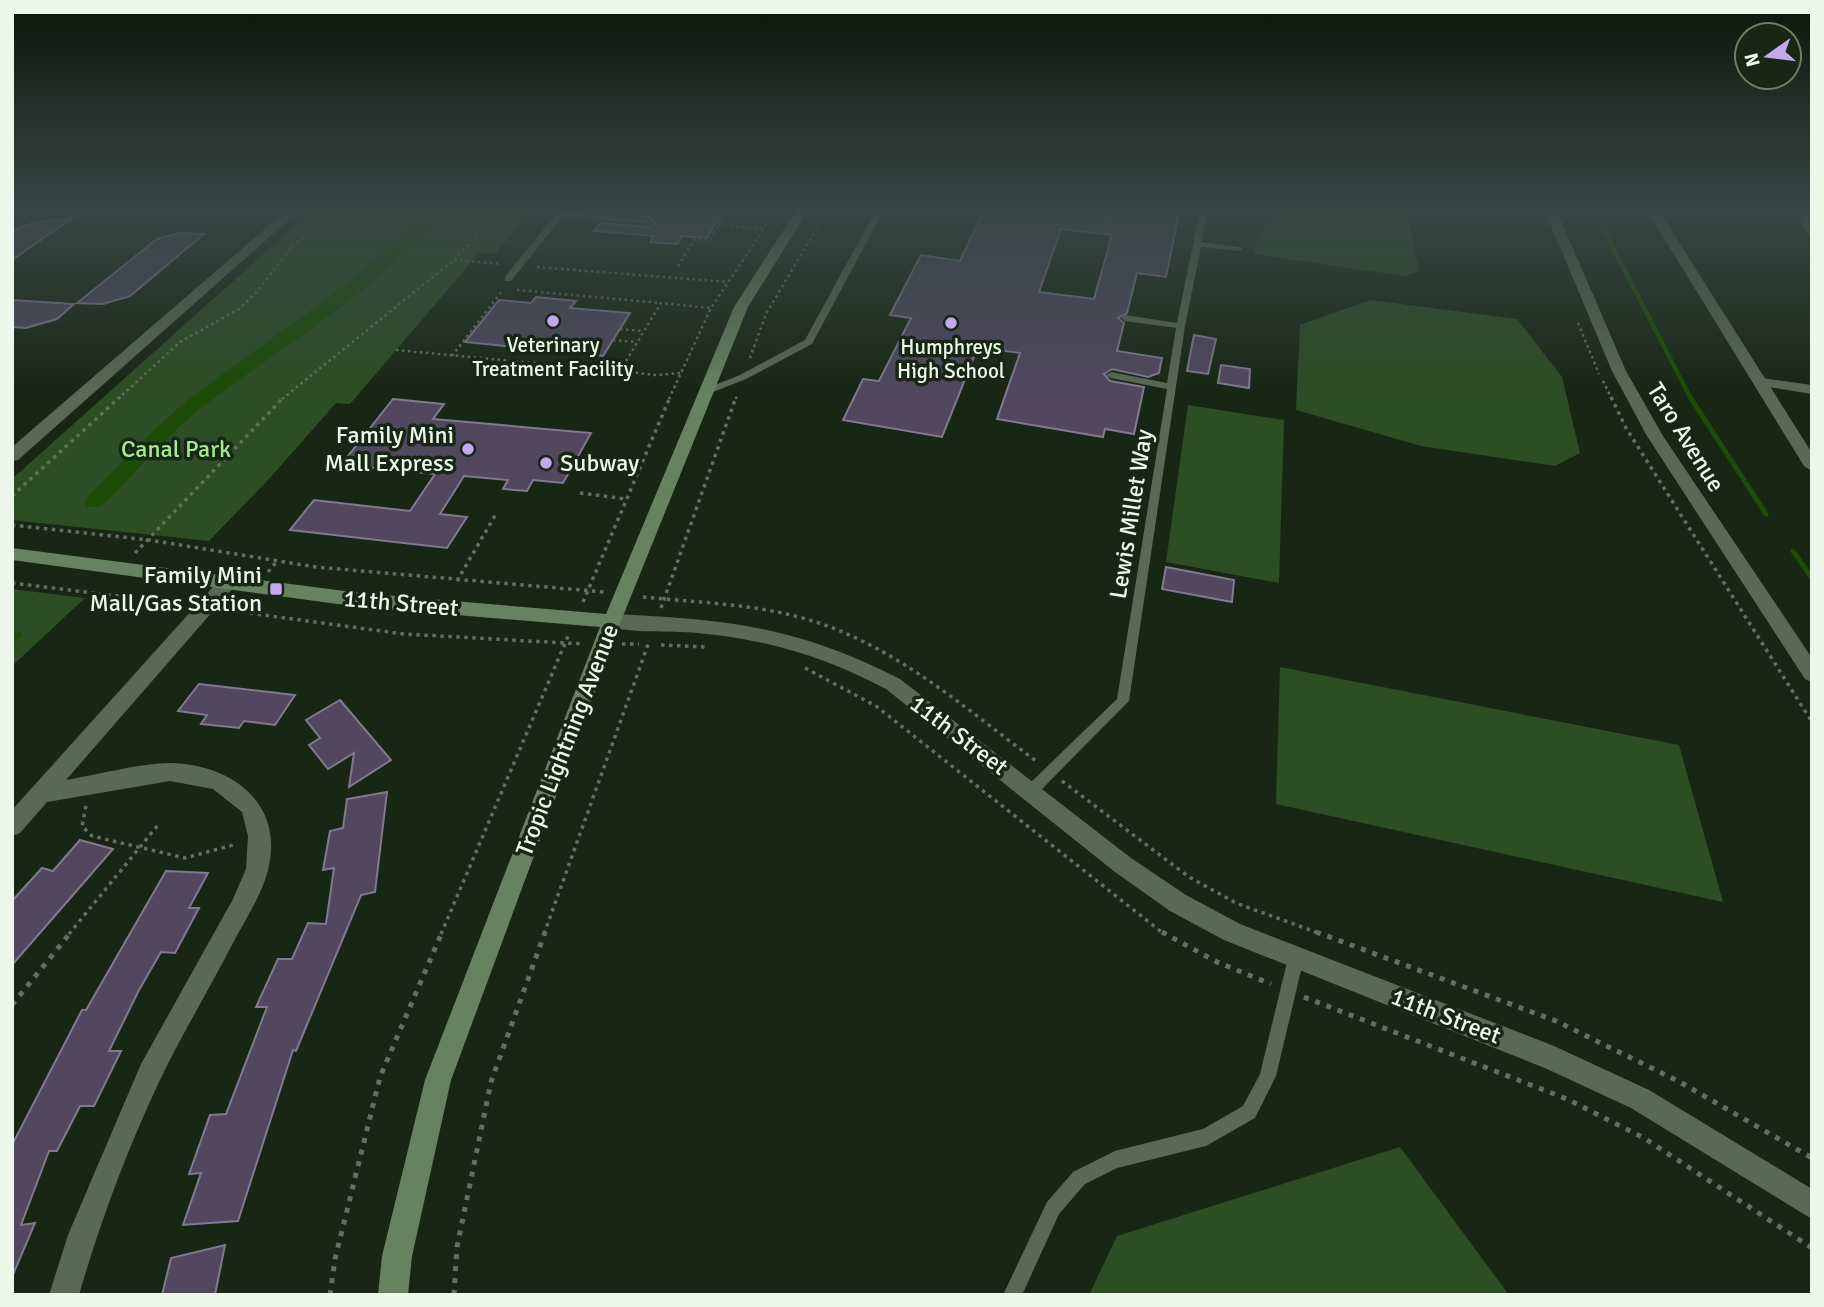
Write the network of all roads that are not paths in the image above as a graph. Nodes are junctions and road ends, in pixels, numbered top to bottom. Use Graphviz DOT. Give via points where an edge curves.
graph roads {
  1 [pos="225,270"];
  2 [pos="515,270"];
  3 [pos="764,270"];
  4 [pos="848,270"];
  5 [pos="1193,270"];
  6 [pos="1576,270"];
  7 [pos="1690,270"];
  8 [pos="508,279"];
  9 [pos="1125,318"];
  10 [pos="1181,326"];
  11 [pos="1111,375"];
  12 [pos="1761,382"];
  13 [pos="1171,387"];
  14 [pos="1812,390"];
  15 [pos="705,392"];
  16 [pos="12,456"];
  17 [pos="1812,466"];
  18 [pos="12,554"];
  19 [pos="227,583"];
  20 [pos="612,621"];
  21 [pos="1812,674"];
  22 [pos="1032,790"];
  23 [pos="43,793"];
  24 [pos="12,826"];
  25 [pos="1296,958"];
  26 [pos="1812,1205"];
  27 [pos="64,1295"];
  28 [pos="393,1295"];
  29 [pos="1012,1295"];
  1 -- 16 [label="street"];
  2 -- 8 [label="lane"];
  3 -- 15 [label="main road, Tropic Lightning Avenue" via="741,307"];
  4 -- 15 [label="lane" via="810,342"];
  5 -- 10 [label="lane, Lewis Millet Way"];
  6 -- 21 [label="street, Taro Avenue" via="1619,371 1655,436"];
  7 -- 12 [label="street"];
  9 -- 10 [label="lane"];
  10 -- 13 [label="lane, Lewis Millet Way"];
  11 -- 13 [label="lane"];
  12 -- 14 [label="street"];
  12 -- 17 [label="street"];
  13 -- 22 [label="lane, Lewis Millet Way" via="1123,701"];
  15 -- 20 [label="main road, Tropic Lightning Avenue"];
  18 -- 19 [label="main road, 11th Street"];
  19 -- 20 [label="main road, 11th Street" via="360,600"];
  19 -- 23 [label="street"];
  20 -- 22 [label="street, 11th Street" via="652,633 758,631 855,662 892,684"];
  20 -- 28 [label="main road, Tropic Lightning Avenue" via="438,1080 397,1256"];
  22 -- 25 [label="street, 11th Street" via="1123,865 1178,903"];
  23 -- 24 [label="street"];
  23 -- 27 [label="street" via="170,772 219,781 251,807 259,835 257,869 150,1073 82,1236"];
  25 -- 26 [label="street, 11th Street" via="1554,1059 1640,1099"];
  25 -- 29 [label="lane" via="1268,1076 1249,1112 1206,1137 1115,1160 1079,1178 1053,1208"];
}
